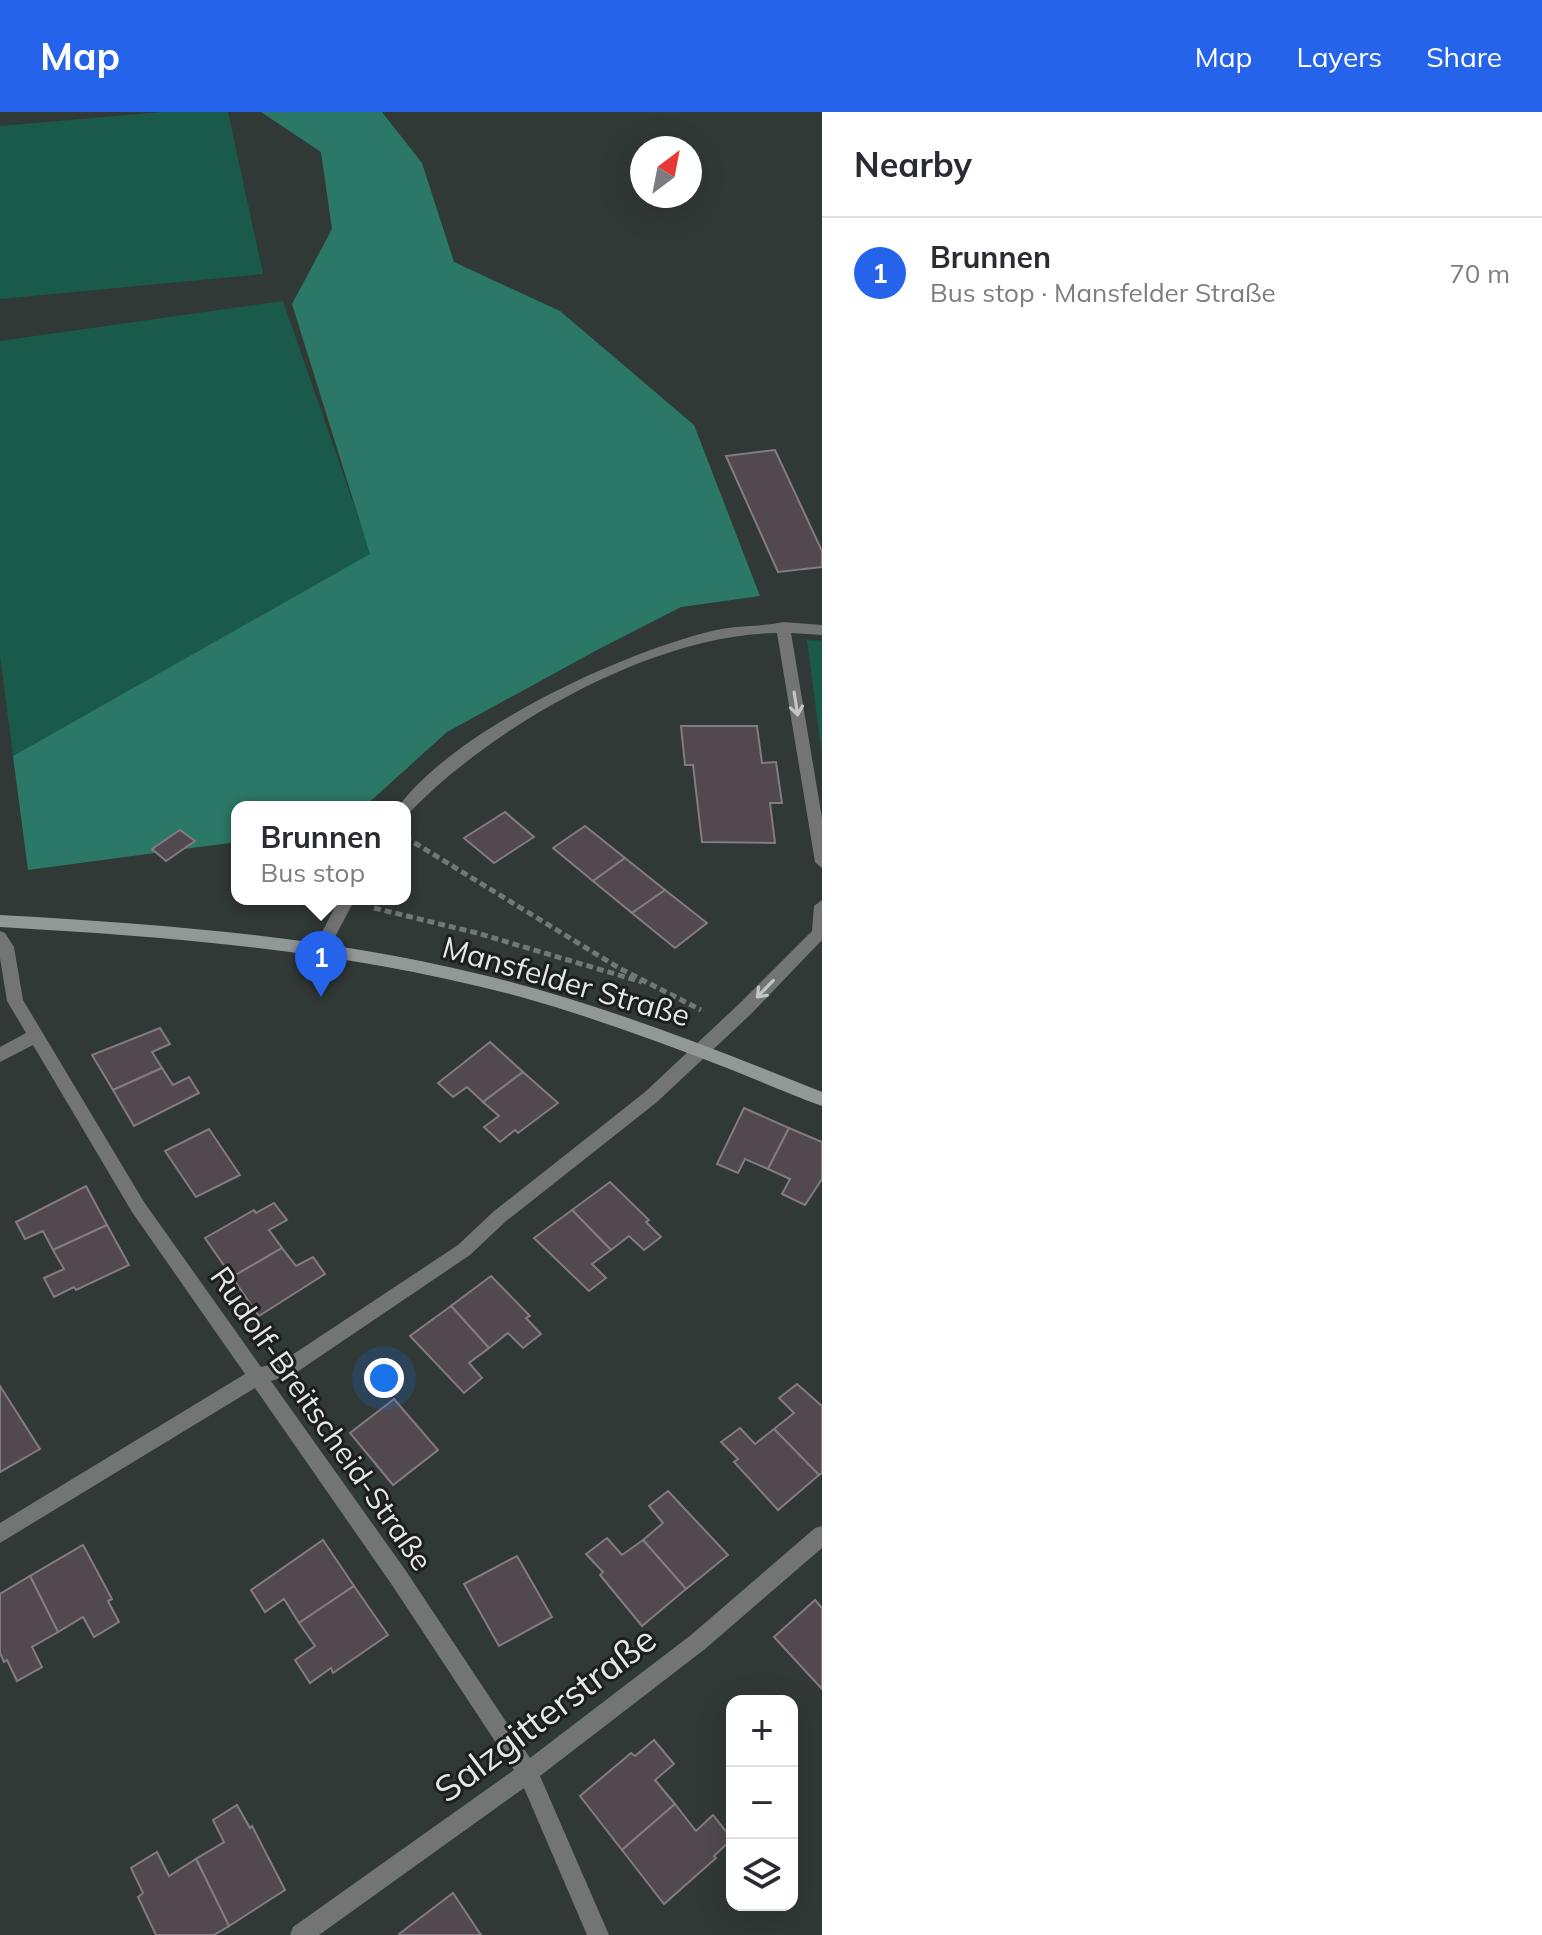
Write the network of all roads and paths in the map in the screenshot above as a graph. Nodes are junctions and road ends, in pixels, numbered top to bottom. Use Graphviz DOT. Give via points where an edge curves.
graph roads {
  1 [pos="783,627"];
  2 [pos="822,630"];
  3 [pos="411,801"];
  4 [pos="411,841"];
  5 [pos="822,862"];
  6 [pos="344,905"];
  7 [pos="366,905"];
  8 [pos="822,906"];
  9 [pos="0,921"];
  10 [pos="0,937"];
  11 [pos="321,950"];
  12 [pos="657,986"];
  13 [pos="728,1025"];
  14 [pos="34,1036"];
  15 [pos="699,1049"];
  16 [pos="0,1055"];
  17 [pos="822,1099"];
  18 [pos="257,1377"];
  19 [pos="0,1534"];
  20 [pos="822,1535"];
  21 [pos="528,1773"];
  22 [pos="301,1935"];
  23 [pos="598,1935"];
  1 -- 2 [label="street"];
  1 -- 3 [label="street" via="720,633 654,651 510,725 423,786"];
  1 -- 5 [label="street, one-way"];
  4 -- 12 [label="path"];
  6 -- 11 [label="street"];
  7 -- 12 [label="path"];
  8 -- 13 [label="street, one-way" via="819,933"];
  9 -- 11 [label="street, Mansfelder Straße" via="147,929"];
  10 -- 14 [label="street, Rudolf-Breitscheid-Straße" via="15,1001"];
  11 -- 15 [label="street, Mansfelder Straße" via="477,980"];
  12 -- 13 [label="path"];
  13 -- 15 [label="street"];
  14 -- 16 [label="street"];
  14 -- 18 [label="street, Rudolf-Breitscheid-Straße" via="138,1207"];
  15 -- 17 [label="street, Mansfelder Straße"];
  15 -- 18 [label="street" via="651,1097 464,1250 288,1368"];
  18 -- 19 [label="street"];
  18 -- 21 [label="street, Rudolf-Breitscheid-Straße"];
  20 -- 21 [label="street, Salzgitterstraße" via="772,1582"];
  21 -- 22 [label="street, Salzgitterstraße"];
  21 -- 23 [label="street, Rudolf-Breitscheid-Straße"];
}
